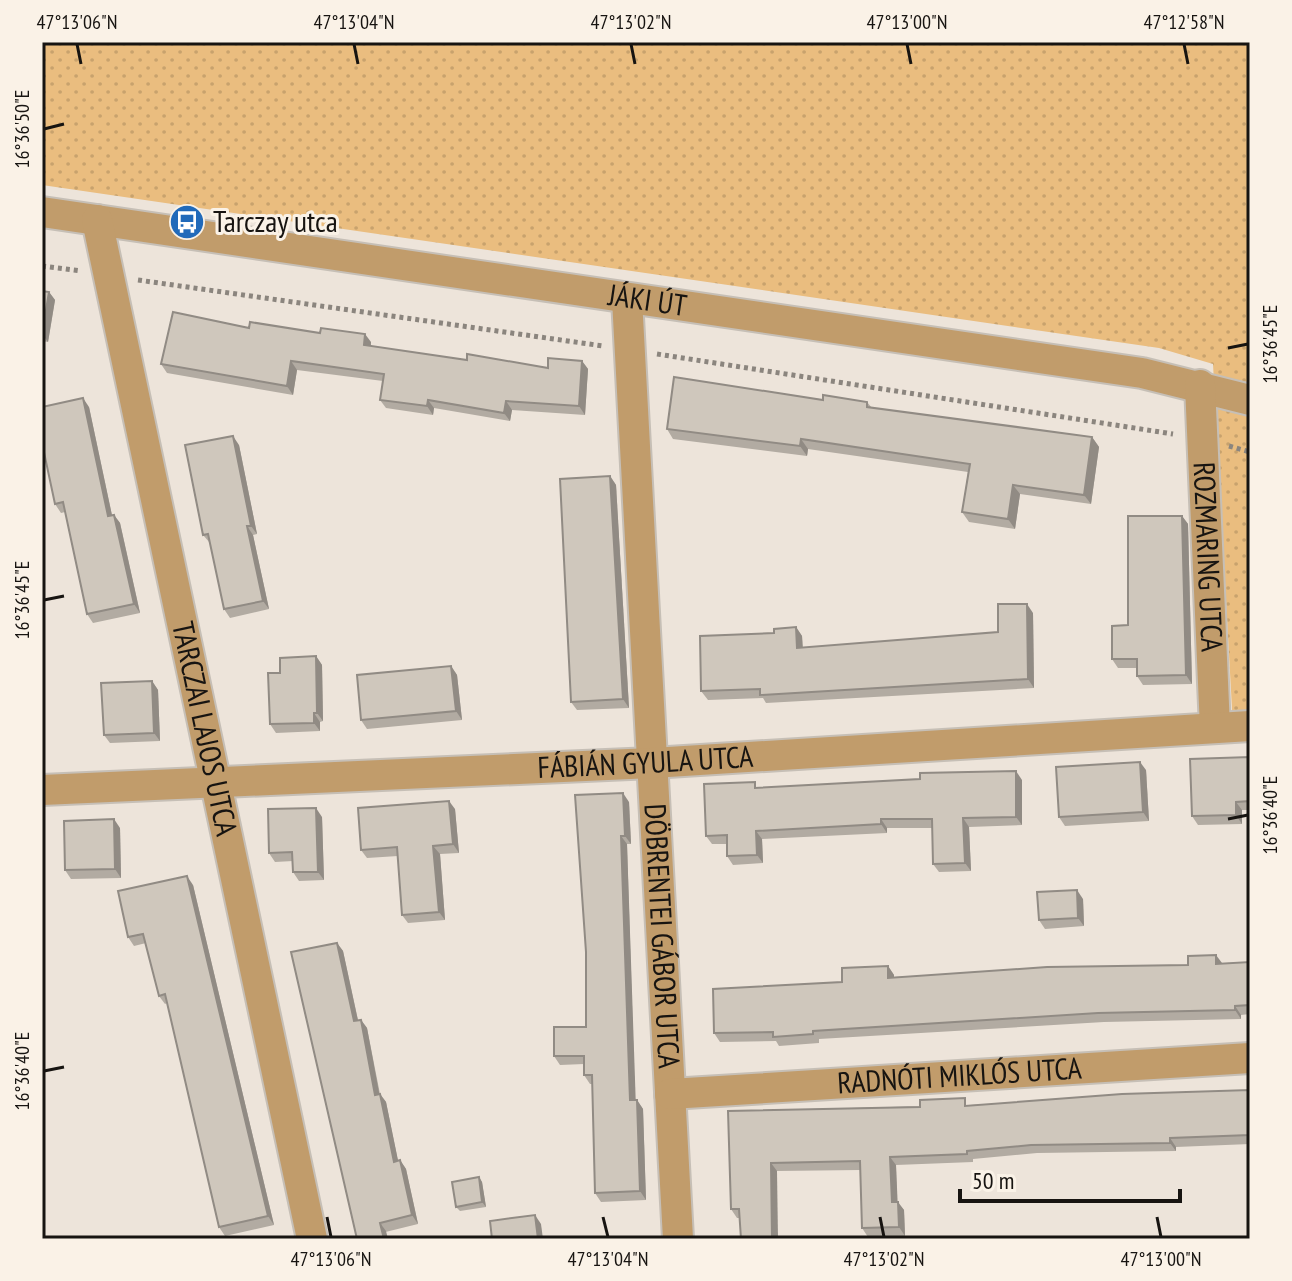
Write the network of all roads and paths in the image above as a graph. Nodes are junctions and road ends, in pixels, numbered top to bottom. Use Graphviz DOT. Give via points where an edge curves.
graph roads {
  1 [pos="42,212"];
  2 [pos="97,220"];
  3 [pos="627,299"];
  4 [pos="1200,385"];
  5 [pos="1250,400"];
  6 [pos="1250,726"];
  7 [pos="1215,728"];
  8 [pos="652,763"];
  9 [pos="218,782"];
  10 [pos="42,790"];
  11 [pos="1250,1058"];
  12 [pos="670,1094"];
  13 [pos="312,1239"];
  14 [pos="678,1239"];
  1 -- 2 [label="street, JÁKI ÚT"];
  2 -- 3 [label="street, JÁKI ÚT"];
  2 -- 9 [label="street, TARCZAI LAJOS UTCA"];
  3 -- 4 [label="street, JÁKI ÚT"];
  3 -- 8 [label="street, DÖBRENTEI GÁBOR UTCA"];
  4 -- 5 [label="street, JÁKI ÚT"];
  4 -- 7 [label="street, ROZMARING UTCA"];
  6 -- 7 [label="street, FÁBIÁN GYULA UTCA"];
  7 -- 8 [label="street, FÁBIÁN GYULA UTCA"];
  8 -- 9 [label="street, FÁBIÁN GYULA UTCA"];
  8 -- 12 [label="street, DÖBRENTEI GÁBOR UTCA"];
  9 -- 10 [label="street, FÁBIÁN GYULA UTCA"];
  9 -- 13 [label="street, TARCZAI LAJOS UTCA"];
  11 -- 12 [label="street, RADNÓTI MIKLÓS UTCA"];
  12 -- 14 [label="street, DÖBRENTEI GÁBOR UTCA"];
}
